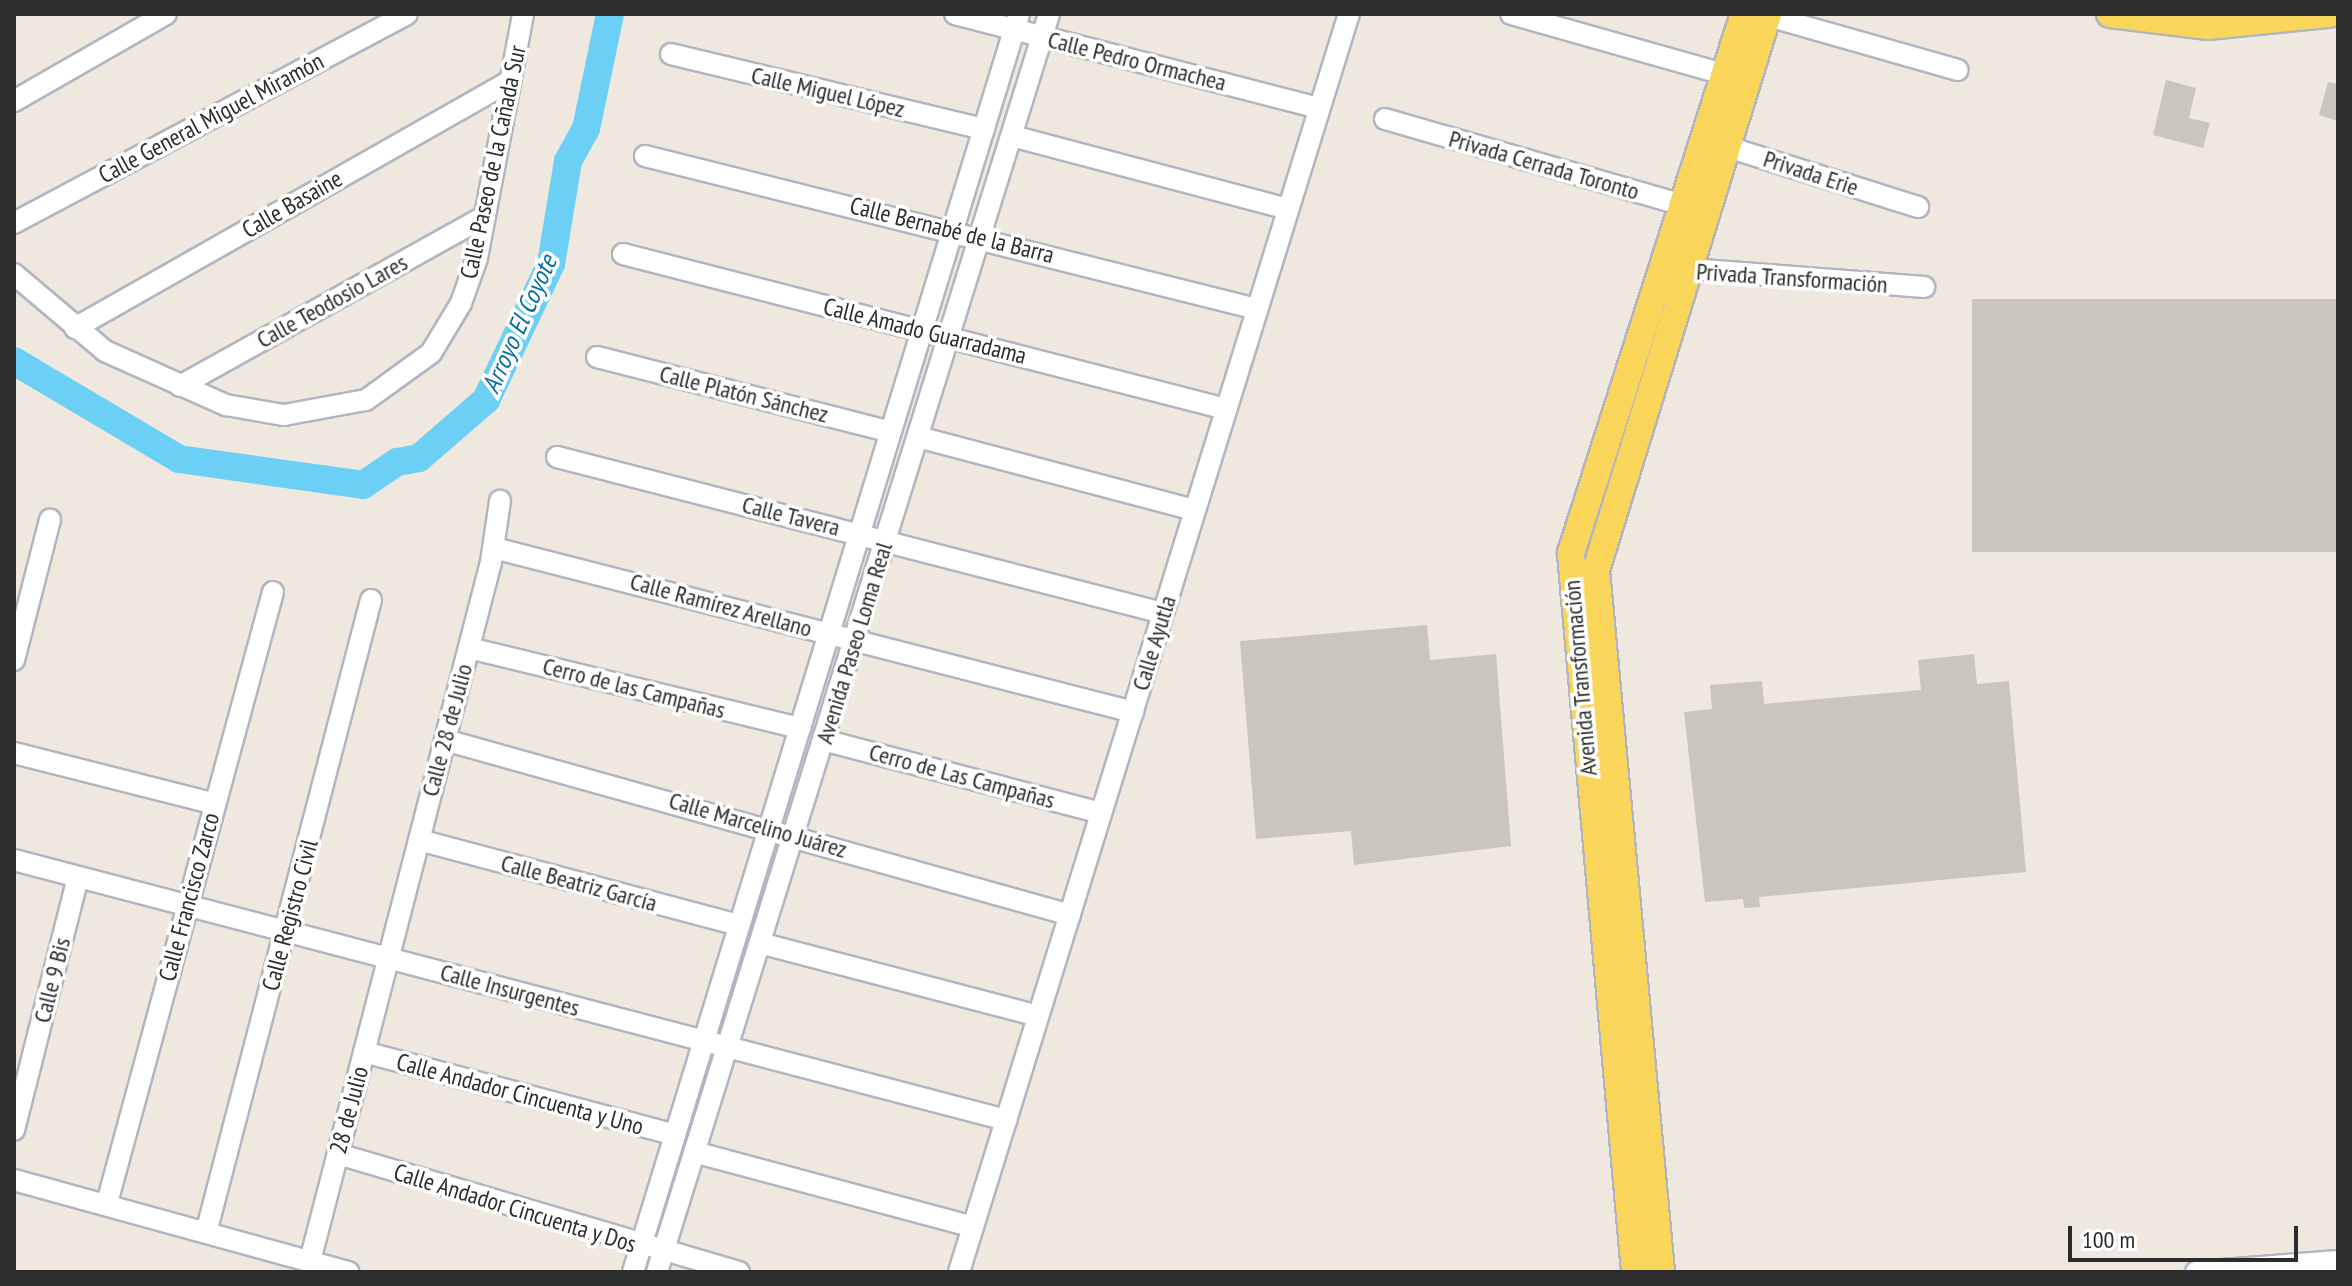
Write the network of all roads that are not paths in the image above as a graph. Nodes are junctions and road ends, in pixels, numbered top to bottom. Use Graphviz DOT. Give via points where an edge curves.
graph roads {
  1 [pos="166,14"];
  2 [pos="407,14"];
  3 [pos="523,14"];
  4 [pos="955,14"];
  5 [pos="1049,14"];
  6 [pos="1349,14"];
  7 [pos="1511,14"];
  8 [pos="2110,14"];
  9 [pos="2329,14"];
  10 [pos="1760,15"];
  11 [pos="1017,21"];
  12 [pos="1044,37"];
  13 [pos="671,54"];
  14 [pos="1957,70"];
  15 [pos="1726,75"];
  16 [pos="510,81"];
  17 [pos="14,101"];
  18 [pos="1319,108"];
  19 [pos="1385,119"];
  20 [pos="984,129"];
  21 [pos="1012,136"];
  22 [pos="1715,143"];
  23 [pos="645,156"];
  24 [pos="1918,207"];
  25 [pos="1693,208"];
  26 [pos="1288,209"];
  27 [pos="485,216"];
  28 [pos="14,223"];
  29 [pos="953,229"];
  30 [pos="982,235"];
  31 [pos="623,254"];
  32 [pos="1674,267"];
  33 [pos="14,274"];
  34 [pos="1924,287"];
  35 [pos="1257,309"];
  36 [pos="75,328"];
  37 [pos="922,330"];
  38 [pos="950,337"];
  39 [pos="597,357"];
  40 [pos="180,386"];
  41 [pos="1226,409"];
  42 [pos="891,432"];
  43 [pos="918,437"];
  44 [pos="557,457"];
  45 [pos="500,501"];
  46 [pos="1195,510"];
  47 [pos="50,520"];
  48 [pos="860,533"];
  49 [pos="886,540"];
  50 [pos="494,548"];
  51 [pos="273,592"];
  52 [pos="371,600"];
  53 [pos="1163,613"];
  54 [pos="829,633"];
  55 [pos="855,640"];
  56 [pos="469,648"];
  57 [pos="14,660"];
  58 [pos="1133,712"];
  59 [pos="800,728"];
  60 [pos="445,740"];
  61 [pos="823,740"];
  62 [pos="14,753"];
  63 [pos="215,804"];
  64 [pos="1101,813"];
  65 [pos="770,826"];
  66 [pos="794,834"];
  67 [pos="419,840"];
  68 [pos="14,860"];
  69 [pos="78,877"];
  70 [pos="187,906"];
  71 [pos="1070,915"];
  72 [pos="739,925"];
  73 [pos="286,931"];
  74 [pos="760,943"];
  75 [pos="389,958"];
  76 [pos="1038,1016"];
  77 [pos="704,1040"];
  78 [pos="727,1047"];
  79 [pos="364,1052"];
  80 [pos="1006,1120"];
  81 [pos="14,1130"];
  82 [pos="675,1135"];
  83 [pos="694,1152"];
  84 [pos="338,1154"];
  85 [pos="14,1180"];
  86 [pos="107,1203"];
  87 [pos="973,1227"];
  88 [pos="207,1229"];
  89 [pos="641,1247"];
  90 [pos="1647,1260"];
  91 [pos="310,1261"];
  92 [pos="2338,1261"];
  93 [pos="660,1262"];
  94 [pos="349,1272"];
  95 [pos="633,1272"];
  96 [pos="739,1272"];
  97 [pos="959,1272"];
  98 [pos="2196,1272"];
  1 -- 17 [label="street"];
  2 -- 28 [label="street, Calle General Miguel Miramón"];
  3 -- 16 [label="street, Calle Paseo de la Cañada Sur"];
  4 -- 11 [label="street, Calle Pedro Ormachea"];
  5 -- 12 [label="street, Avenida Paseo Loma Real"];
  6 -- 18 [label="street, Calle Ayutla"];
  7 -- 15 [label="street"];
  8 -- 9 [label="main road" via="2208,26"];
  10 -- 14 [label="street"];
  10 -- 15 [label="main road, Avenida Transformación"];
  10 -- 22 [label="main road, Avenida Transformación"];
  11 -- 12 [label="street, Calle Pedro Ormachea"];
  11 -- 20 [label="street, Avenida Paseo Loma Real"];
  12 -- 18 [label="street, Calle Pedro Ormachea"];
  12 -- 21 [label="street, Avenida Paseo Loma Real"];
  13 -- 20 [label="street, Calle Miguel López"];
  15 -- 22 [label="main road, Avenida Transformación"];
  16 -- 27 [label="street, Calle Paseo de la Cañada Sur"];
  16 -- 36 [label="street, Calle Basaine"];
  18 -- 26 [label="street, Calle Ayutla"];
  19 -- 25 [label="street, Privada Cerrada Toronto"];
  20 -- 29 [label="street, Avenida Paseo Loma Real"];
  21 -- 26 [label="street"];
  21 -- 30 [label="street, Avenida Paseo Loma Real"];
  22 -- 24 [label="street, Privada Erie"];
  22 -- 25 [label="main road, Avenida Transformación"];
  23 -- 29 [label="street, Calle Bernabé de la Barra"];
  25 -- 32 [label="main road, Avenida Transformación"];
  26 -- 35 [label="street, Calle Ayutla"];
  27 -- 40 [label="street, Calle Teodosio Lares"];
  27 -- 40 [label="street, Calle Paseo de la Cañada Sur" via="448,328 412,372 375,395 284,415 226,405"];
  29 -- 30 [label="street, Calle Bernabé de la Barra"];
  29 -- 37 [label="street, Avenida Paseo Loma Real"];
  30 -- 35 [label="street, Calle Bernabé de la Barra"];
  30 -- 38 [label="street, Avenida Paseo Loma Real"];
  31 -- 37 [label="street, Calle Amado Guarradama"];
  32 -- 34 [label="street, Privada Transformación"];
  32 -- 90 [label="main road, Avenida Transformación" via="1628,409 1599,552 1588,639"];
  33 -- 36 [label="street, Calle Paseo de la Cañada Sur"];
  35 -- 41 [label="street, Calle Ayutla"];
  36 -- 40 [label="street, Calle Paseo de la Cañada Sur"];
  37 -- 38 [label="street, Calle Amado Guarradama"];
  37 -- 42 [label="street, Avenida Paseo Loma Real"];
  38 -- 41 [label="street, Calle Amado Guarradama"];
  38 -- 43 [label="street, Avenida Paseo Loma Real"];
  39 -- 42 [label="street, Calle Platón Sánchez"];
  41 -- 46 [label="street, Calle Ayutla"];
  42 -- 48 [label="street, Avenida Paseo Loma Real"];
  43 -- 46 [label="street"];
  43 -- 49 [label="street, Avenida Paseo Loma Real"];
  44 -- 48 [label="street, Calle Tavera"];
  45 -- 50 [label="street, Calle 28 de Julio"];
  46 -- 53 [label="street, Calle Ayutla"];
  47 -- 57 [label="street"];
  48 -- 49 [label="street, Calle Tavera"];
  48 -- 54 [label="street, Avenida Paseo Loma Real"];
  49 -- 53 [label="street, Calle Tavera"];
  49 -- 55 [label="street, Avenida Paseo Loma Real"];
  50 -- 54 [label="street, Calle Ramírez Arellano"];
  50 -- 56 [label="street, Calle 28 de Julio"];
  51 -- 63 [label="street, Calle Francisco Zarco"];
  52 -- 73 [label="street, Calle Registro Civil"];
  53 -- 58 [label="street, Calle Ayutla"];
  54 -- 55 [label="street, Calle Ramírez Arellano"];
  54 -- 59 [label="street, Avenida Paseo Loma Real"];
  55 -- 58 [label="street, Calle Ramírez Arellano"];
  55 -- 61 [label="street, Avenida Paseo Loma Real"];
  56 -- 59 [label="street, Cerro de las Campañas"];
  56 -- 60 [label="street, Calle 28 de Julio"];
  58 -- 64 [label="street, Calle Ayutla"];
  59 -- 65 [label="street, Avenida Paseo Loma Real"];
  60 -- 65 [label="street, Calle Marcelino Juárez"];
  60 -- 67 [label="street, Calle 28 de Julio"];
  61 -- 64 [label="street, Cerro de Las Campañas"];
  61 -- 66 [label="street, Avenida Paseo Loma Real"];
  62 -- 63 [label="street"];
  63 -- 70 [label="street, Calle Francisco Zarco"];
  64 -- 71 [label="street, Calle Ayutla"];
  65 -- 66 [label="street, Calle Marcelino Juárez"];
  65 -- 72 [label="street, Avenida Paseo Loma Real"];
  66 -- 71 [label="street, Calle Marcelino Juárez"];
  66 -- 74 [label="street, Avenida Paseo Loma Real"];
  67 -- 72 [label="street, Calle Beatriz García"];
  67 -- 75 [label="street, Calle 28 de Julio"];
  68 -- 69 [label="street, Calle Insurgentes"];
  69 -- 70 [label="street, Calle Insurgentes"];
  69 -- 81 [label="street, Calle 9 Bis"];
  70 -- 73 [label="street, Calle Insurgentes"];
  70 -- 86 [label="street, Calle Francisco Zarco"];
  71 -- 76 [label="street, Calle Ayutla"];
  72 -- 77 [label="street, Avenida Paseo Loma Real"];
  73 -- 75 [label="street, Calle Insurgentes"];
  73 -- 88 [label="street, Calle Registro Civil"];
  74 -- 76 [label="street"];
  74 -- 78 [label="street, Avenida Paseo Loma Real"];
  75 -- 77 [label="street, Calle Insurgentes"];
  75 -- 79 [label="street, 28 de Julio"];
  76 -- 80 [label="street, Calle Ayutla"];
  77 -- 78 [label="street, Calle Insurgentes"];
  77 -- 82 [label="street, Avenida Paseo Loma Real"];
  78 -- 80 [label="street, Calle Insurgentes"];
  78 -- 83 [label="street, Avenida Paseo Loma Real"];
  79 -- 82 [label="street, Calle Andador Cincuenta y Uno"];
  79 -- 84 [label="street, 28 de Julio"];
  80 -- 87 [label="street, Calle Ayutla"];
  82 -- 89 [label="street, Avenida Paseo Loma Real"];
  83 -- 87 [label="street"];
  83 -- 93 [label="street, Avenida Paseo Loma Real"];
  84 -- 89 [label="street, Calle Andador Cincuenta y Dos"];
  84 -- 91 [label="street, 28 de Julio"];
  85 -- 86 [label="street"];
  86 -- 88 [label="street"];
  87 -- 97 [label="street, Calle Ayutla"];
  88 -- 91 [label="street"];
  89 -- 93 [label="street, Calle Andador Cincuenta y Dos"];
  89 -- 95 [label="street, Avenida Paseo Loma Real"];
  91 -- 94 [label="street"];
  92 -- 98 [label="street"];
  93 -- 96 [label="street, Calle Andador Cincuenta y Dos"];
}
